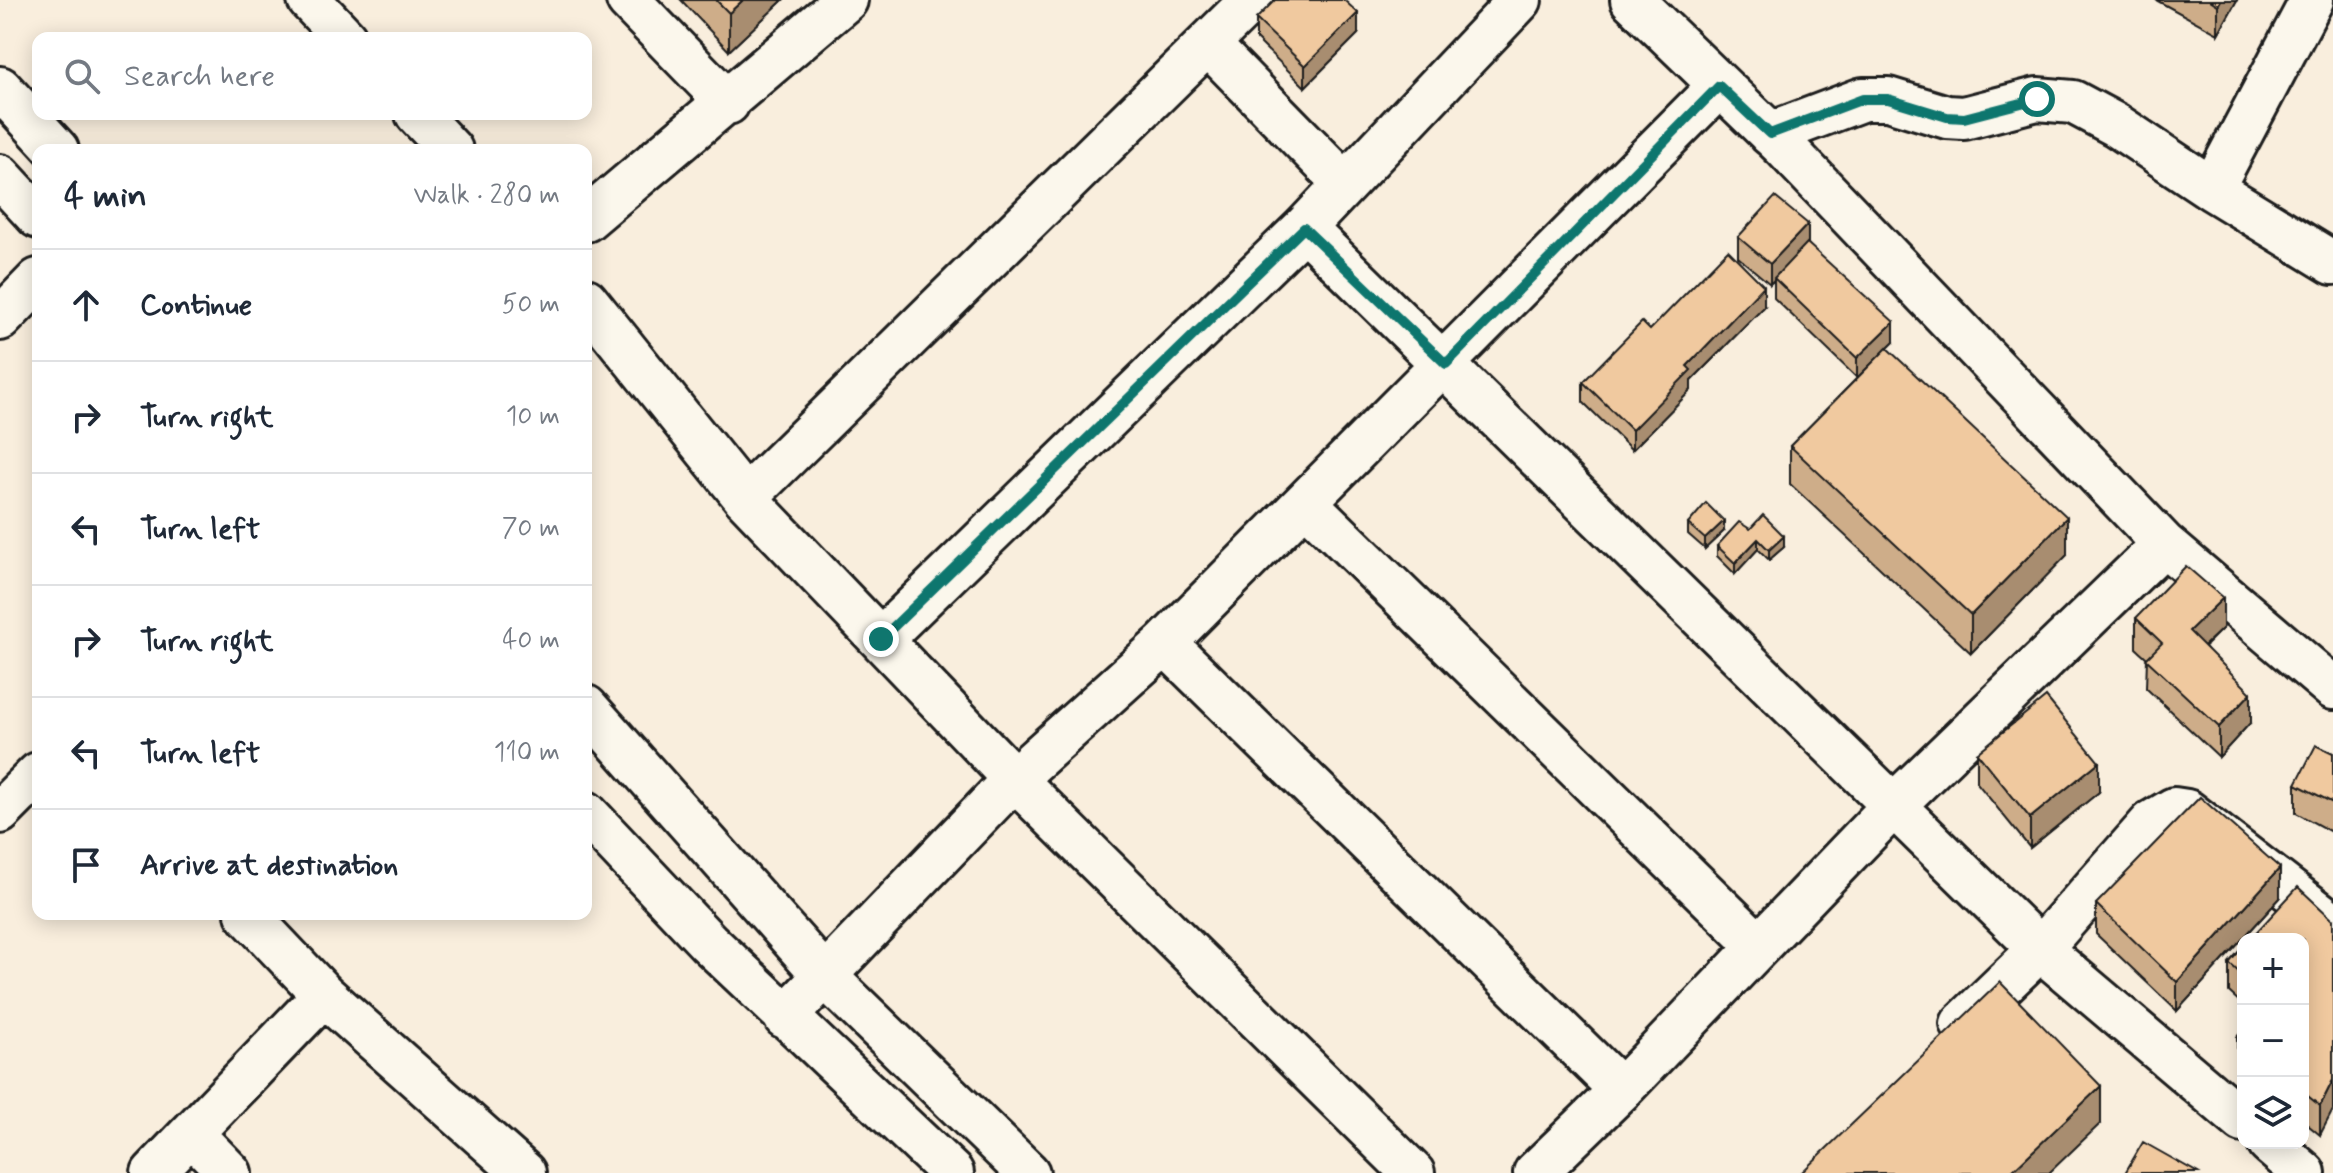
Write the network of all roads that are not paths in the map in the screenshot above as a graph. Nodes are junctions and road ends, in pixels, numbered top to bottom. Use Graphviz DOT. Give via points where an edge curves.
graph roads {
  1 [pos="309,0"];
  2 [pos="628,0"];
  3 [pos="846,0"];
  4 [pos="1252,0"];
  5 [pos="1520,0"];
  6 [pos="1632,0"];
  7 [pos="2312,0"];
  8 [pos="339,32"];
  9 [pos="1208,44"];
  10 [pos="1719,86"];
  11 [pos="0,88"];
  12 [pos="728,103"];
  13 [pos="423,120"];
  14 [pos="1770,134"];
  15 [pos="51,144"];
  16 [pos="445,144"];
  17 [pos="0,176"];
  18 [pos="1345,184"];
  19 [pos="2212,189"];
  20 [pos="32,211"];
  21 [pos="592,215"];
  22 [pos="1304,228"];
  23 [pos="2333,263"];
  24 [pos="32,286"];
  25 [pos="592,307"];
  26 [pos="0,319"];
  27 [pos="1446,364"];
  28 [pos="745,498"];
  29 [pos="1306,503"];
  30 [pos="2164,544"];
  31 [pos="881,639"];
  32 [pos="1165,643"];
  33 [pos="2333,688"];
  34 [pos="592,714"];
  35 [pos="1014,779"];
  36 [pos="32,780"];
  37 [pos="1895,804"];
  38 [pos="0,812"];
  39 [pos="592,819"];
  40 [pos="253,920"];
  41 [pos="2333,924"];
  42 [pos="1759,946"];
  43 [pos="2040,949"];
  44 [pos="823,974"];
  45 [pos="324,995"];
  46 [pos="785,1017"];
  47 [pos="1930,1056"];
  48 [pos="1621,1090"];
  49 [pos="2237,1116"];
  50 [pos="192,1134"];
  51 [pos="2276,1149"];
  52 [pos="1013,1167"];
  53 [pos="153,1173"];
  54 [pos="230,1173"];
  55 [pos="524,1173"];
  56 [pos="952,1173"];
  57 [pos="1413,1173"];
  58 [pos="1535,1173"];
  59 [pos="2304,1173"];
  1 -- 8 [label="street"];
  2 -- 12 [label="street"];
  3 -- 12 [label="street"];
  4 -- 9 [label="street"];
  5 -- 18 [label="street"];
  6 -- 10 [label="street"];
  7 -- 19 [label="street"];
  9 -- 18 [label="street"];
  9 -- 28 [label="street"];
  10 -- 14 [label="street"];
  10 -- 27 [label="street"];
  11 -- 15 [label="street"];
  12 -- 21 [label="street"];
  13 -- 16 [label="street"];
  14 -- 19 [label="street" via="1863,99 1888,99 1964,118 2037,99 2073,102"];
  14 -- 30 [label="street"];
  17 -- 20 [label="street"];
  18 -- 22 [label="street"];
  19 -- 23 [label="street"];
  22 -- 27 [label="street"];
  22 -- 31 [label="street"];
  24 -- 26 [label="street"];
  25 -- 28 [label="street"];
  27 -- 29 [label="street"];
  27 -- 37 [label="street"];
  28 -- 31 [label="street"];
  29 -- 32 [label="street"];
  29 -- 42 [label="street"];
  30 -- 33 [label="street"];
  30 -- 37 [label="street"];
  31 -- 35 [label="street"];
  32 -- 35 [label="street"];
  32 -- 48 [label="street"];
  34 -- 44 [label="street"];
  35 -- 44 [label="street"];
  35 -- 57 [label="street"];
  36 -- 38 [label="street"];
  37 -- 42 [label="street"];
  37 -- 43 [label="street"];
  39 -- 46 [label="street"];
  40 -- 45 [label="street"];
  41 -- 43 [label="street" via="2187,811 2174,809 2152,822"];
  42 -- 48 [label="street"];
  43 -- 47 [label="street"];
  43 -- 49 [label="street"];
  44 -- 46 [label="street"];
  44 -- 52 [label="street"];
  45 -- 50 [label="street"];
  45 -- 55 [label="street"];
  46 -- 56 [label="street"];
  48 -- 58 [label="street"];
  50 -- 53 [label="street"];
  50 -- 54 [label="street"];
  51 -- 59 [label="street"];
}
